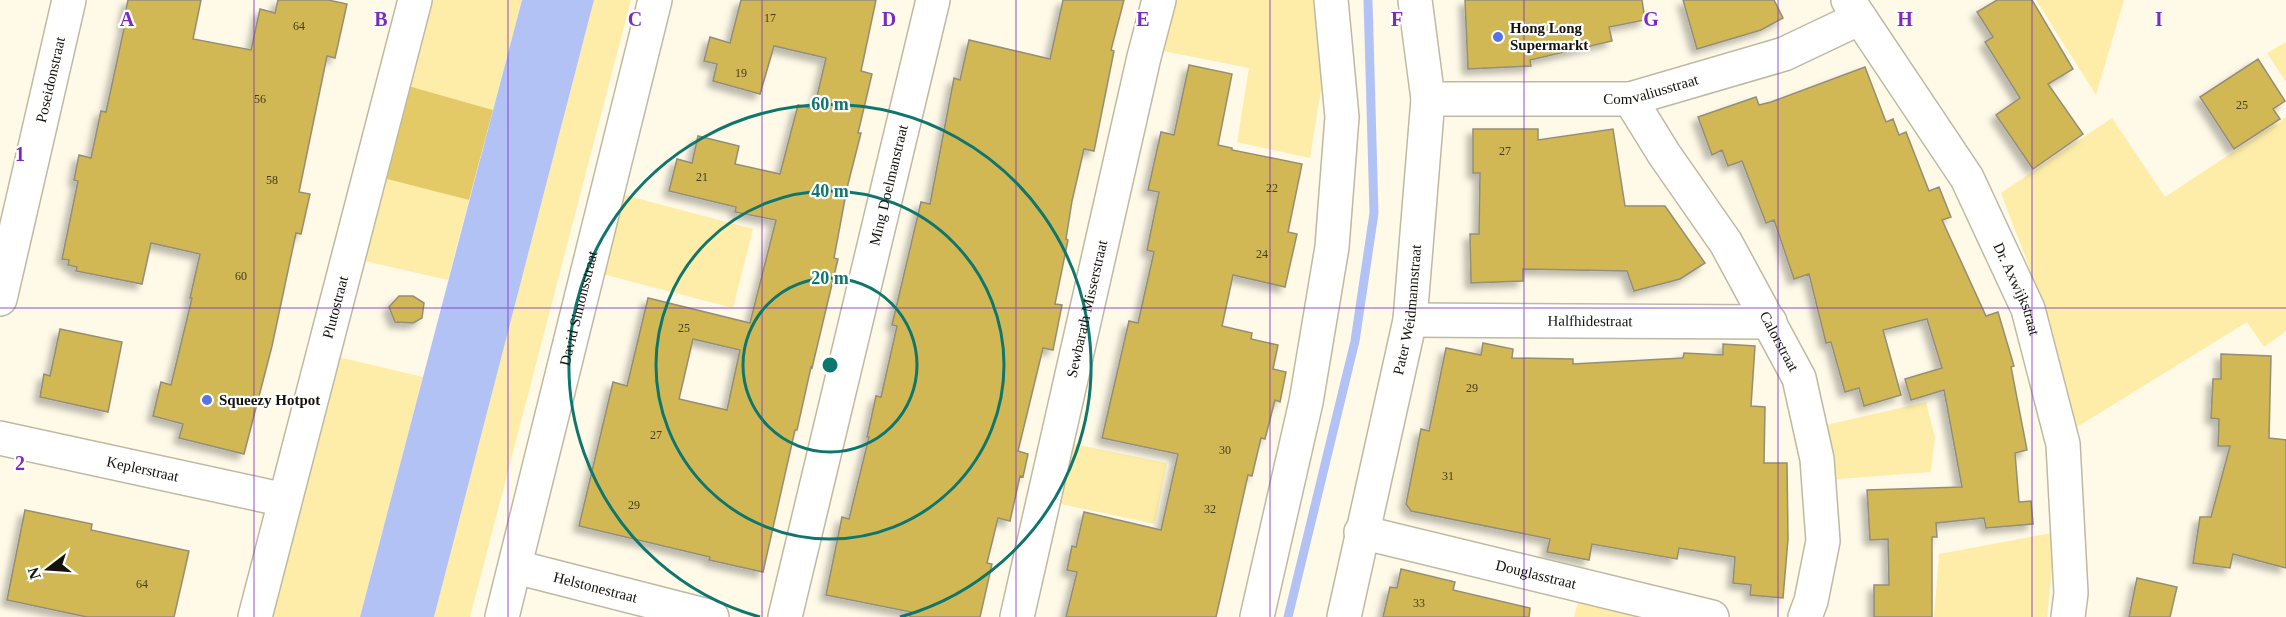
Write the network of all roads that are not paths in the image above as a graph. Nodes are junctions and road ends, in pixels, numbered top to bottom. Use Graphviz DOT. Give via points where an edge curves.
graph roads {
  1 [pos="69,0"];
  2 [pos="416,0"];
  3 [pos="655,0"];
  4 [pos="933,0"];
  5 [pos="1159,0"];
  6 [pos="1331,0"];
  7 [pos="1415,0"];
  8 [pos="1854,9"];
  9 [pos="1428,99"];
  10 [pos="1630,99"];
  11 [pos="0,299"];
  12 [pos="1410,320"];
  13 [pos="1770,322"];
  14 [pos="0,438"];
  15 [pos="285,500"];
  16 [pos="1361,532"];
  17 [pos="516,567"];
  18 [pos="255,617"];
  19 [pos="502,617"];
  20 [pos="712,617"];
  21 [pos="786,617"];
  22 [pos="1017,617"];
  23 [pos="1257,617"];
  24 [pos="1344,617"];
  25 [pos="1712,617"];
  26 [pos="1805,617"];
  27 [pos="2068,617"];
  1 -- 11 [label="street, Poseidonstraat"];
  2 -- 15 [label="street, Plutostraat"];
  3 -- 17 [label="street, David Simonsstraat"];
  4 -- 21 [label="street, Ming Doelmanstraat"];
  5 -- 22 [label="street, Sewbarath Misserstraat"];
  6 -- 23 [label="street" via="1342,117 1332,247 1306,402"];
  7 -- 9 [label="street, Pater Weidmannstraat"];
  8 -- 10 [label="street, Comvaliusstraat" via="1784,54"];
  8 -- 27 [label="street, Dr. Axwijkstraat" via="1967,178 2028,309 2063,444 2071,594"];
  9 -- 10 [label="street, Comvaliusstraat"];
  9 -- 12 [label="street, Pater Weidmannstraat"];
  10 -- 13 [label="street, Calorstraat" via="1726,243"];
  12 -- 13 [label="street, Halfhidestraat"];
  12 -- 16 [label="street, Pater Weidmannstraat"];
  13 -- 26 [label="street, Calorstraat" via="1798,378 1817,459 1823,541 1812,601"];
  14 -- 15 [label="street, Keplerstraat"];
  15 -- 18 [label="street, Plutostraat"];
  16 -- 24 [label="street, Pater Weidmannstraat"];
  16 -- 25 [label="street, Douglasstraat"];
  17 -- 19 [label="street, David Simonsstraat"];
  17 -- 20 [label="street, Helstonestraat"];
}
